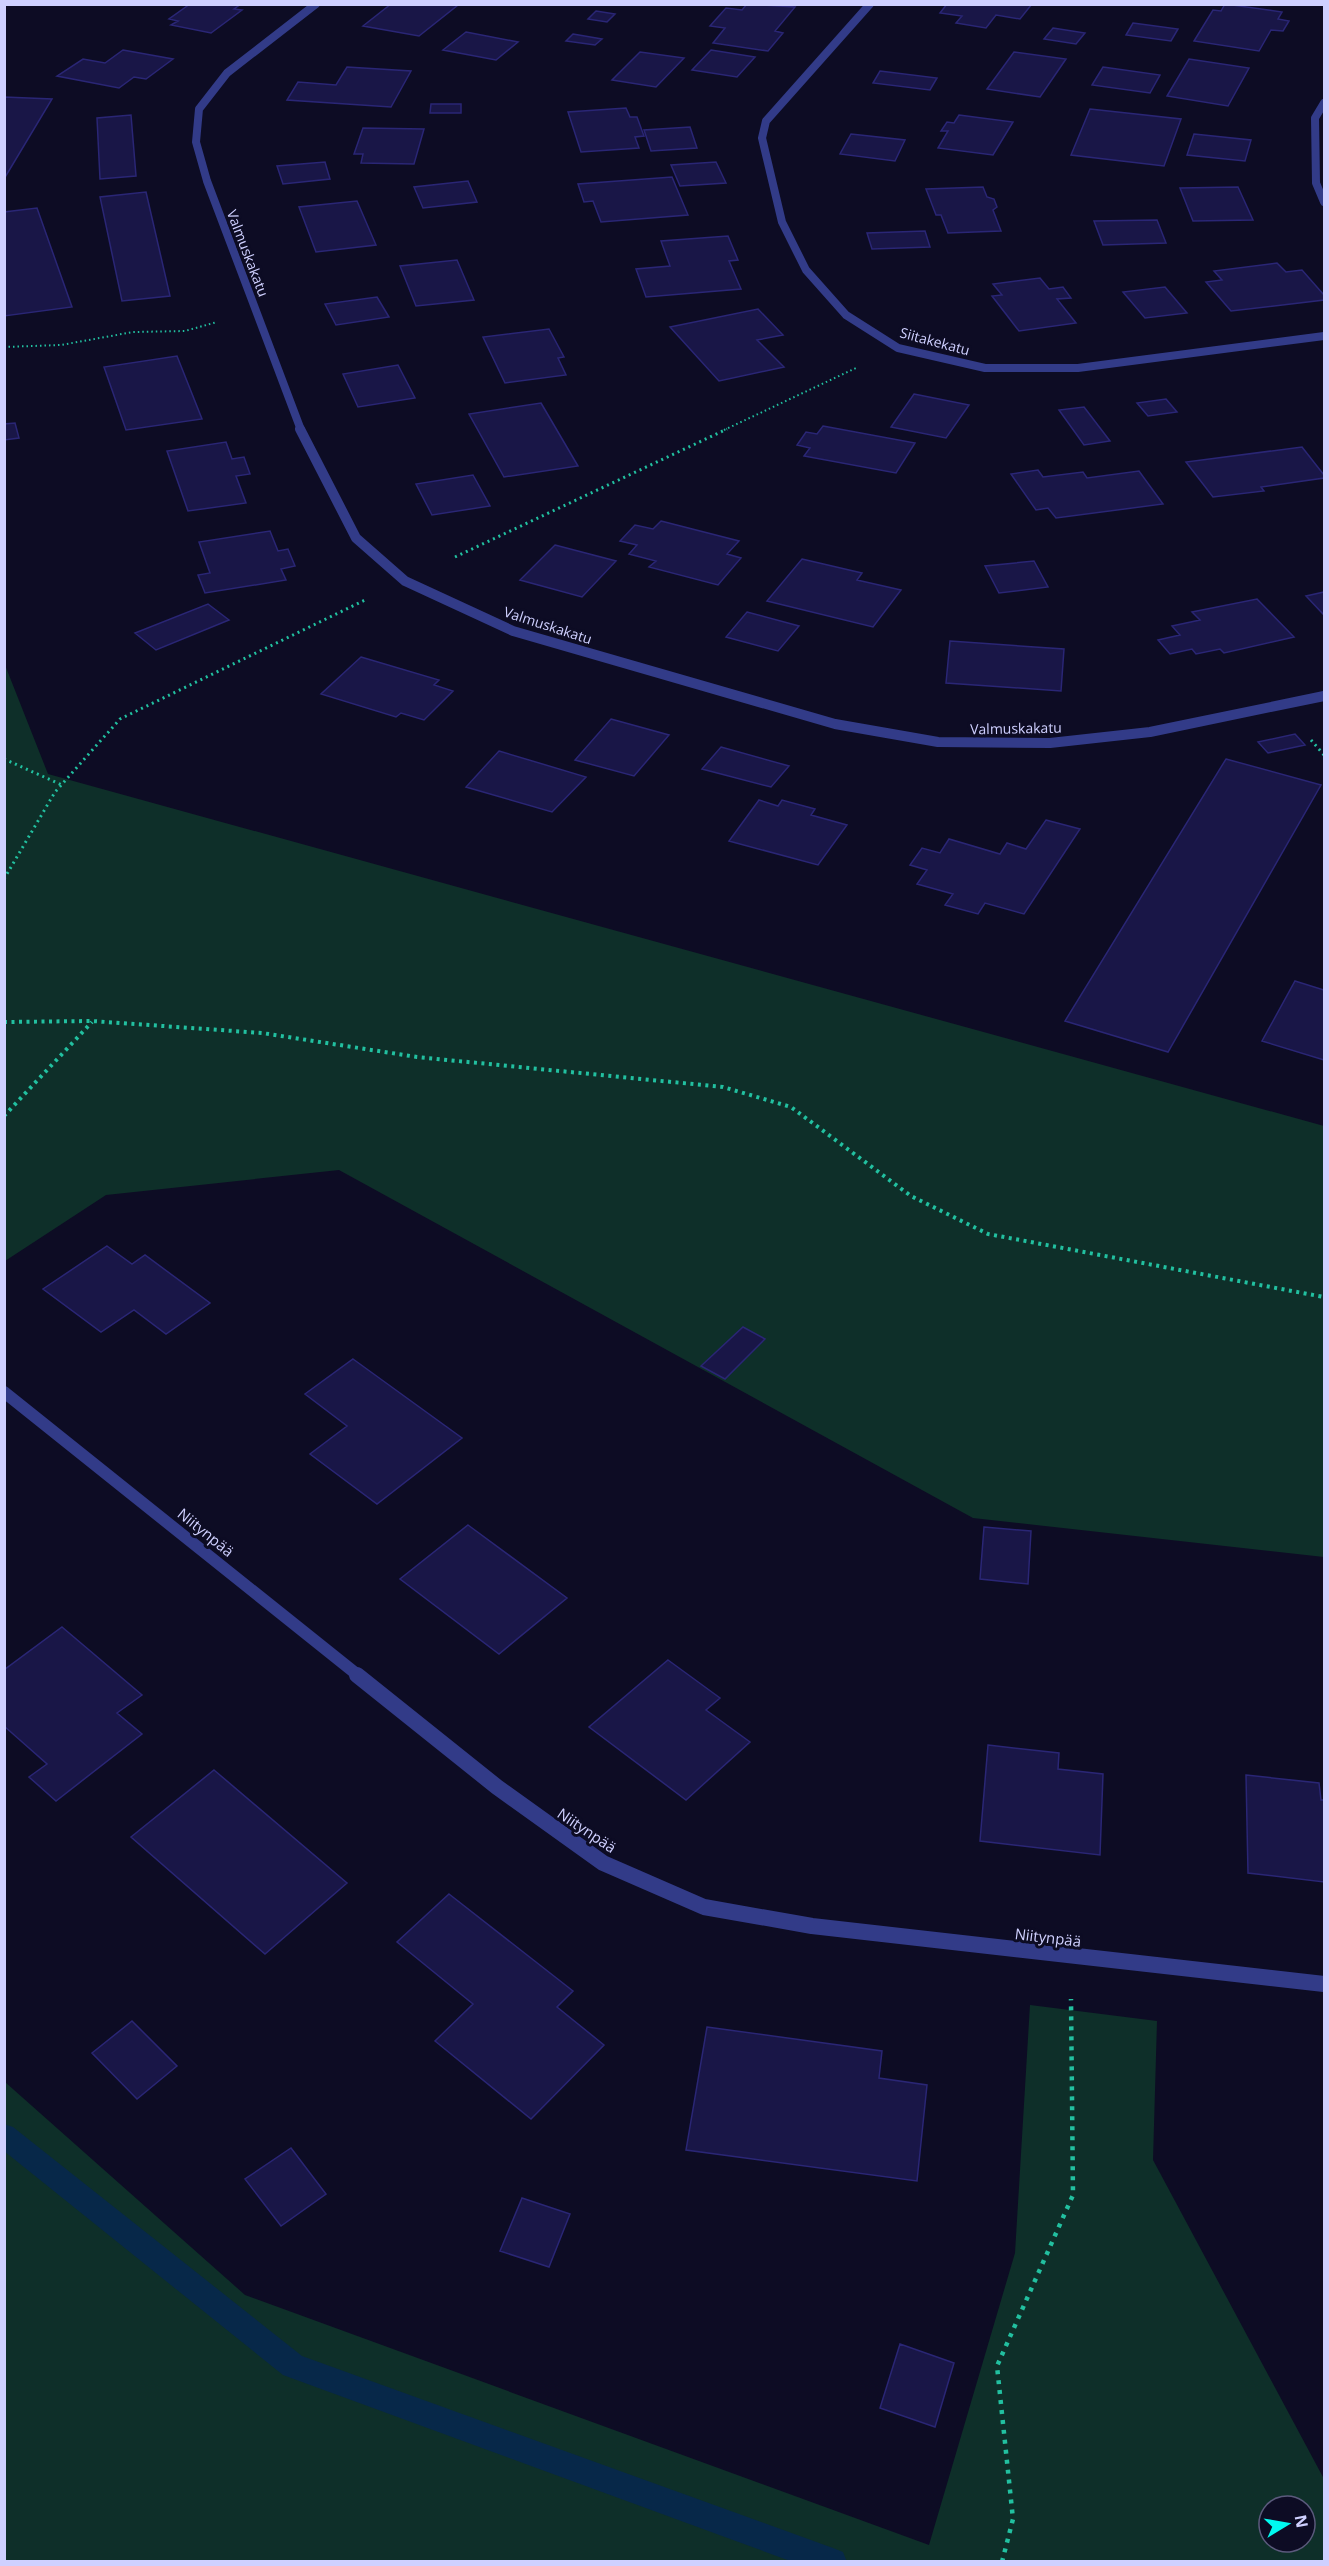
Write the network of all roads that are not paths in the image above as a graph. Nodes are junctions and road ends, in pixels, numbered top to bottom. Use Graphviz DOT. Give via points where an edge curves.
graph roads {
  1 [pos="316,4"];
  2 [pos="870,4"];
  3 [pos="1324,103"];
  4 [pos="1324,202"];
  5 [pos="1324,336"];
  6 [pos="1324,696"];
  7 [pos="4,1392"];
  8 [pos="1324,1984"];
  1 -- 6 [label="street, Valmuskakatu" via="227,73 199,109 196,142 298,424 356,538 405,581 513,631 835,724 938,742 1050,743 1150,732"];
  2 -- 5 [label="street, Siitakekatu" via="766,121 762,138 782,222 806,270 846,315 898,348 986,368 1078,368"];
  3 -- 4 [label="street" via="1315,118 1316,183"];
  7 -- 8 [label="street, Niitynpää" via="498,1787 603,1863 704,1907 812,1926"];
}
